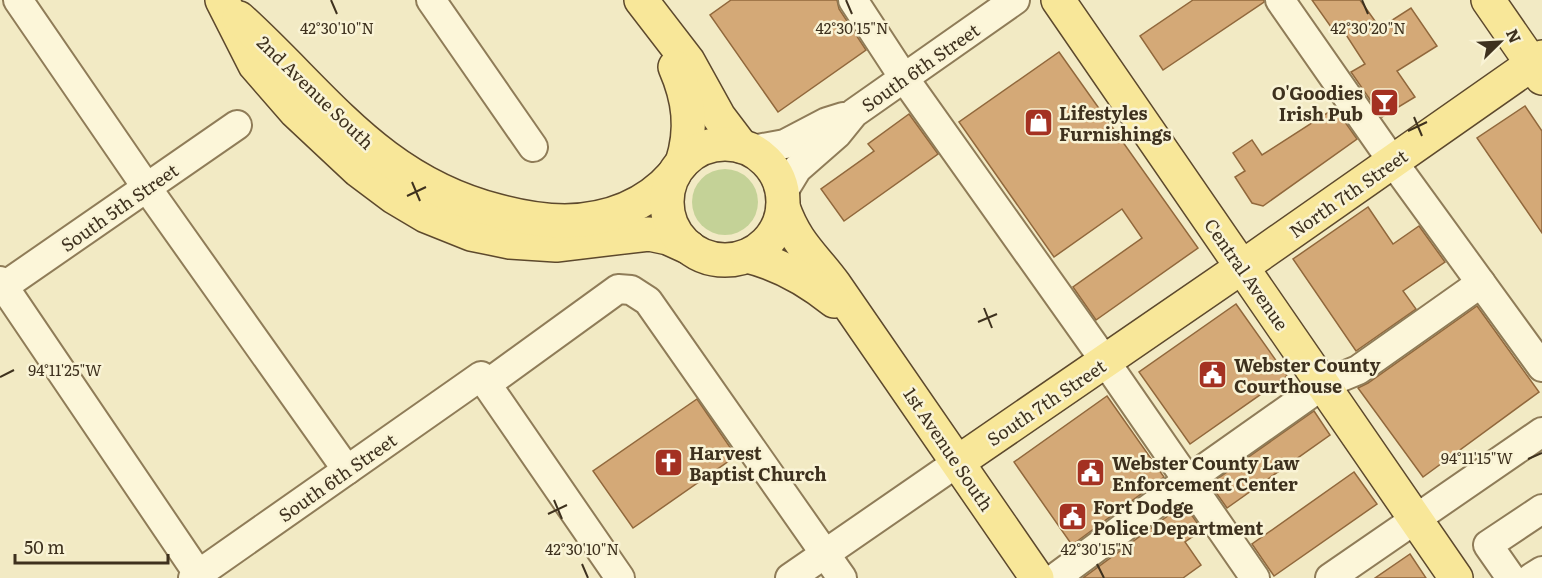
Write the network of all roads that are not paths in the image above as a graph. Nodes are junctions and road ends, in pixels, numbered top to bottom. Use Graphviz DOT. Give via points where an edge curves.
graph roads {
  1 [pos="18,0"];
  2 [pos="431,0"];
  3 [pos="853,0"];
  4 [pos="1015,0"];
  5 [pos="1058,0"];
  6 [pos="1281,0"];
  7 [pos="1488,0"];
  8 [pos="224,3"];
  9 [pos="646,7"];
  10 [pos="1539,66"];
  11 [pos="904,78"];
  12 [pos="854,113"];
  13 [pos="237,124"];
  14 [pos="533,147"];
  15 [pos="747,148"];
  16 [pos="1393,162"];
  17 [pos="678,168"];
  18 [pos="147,188"];
  19 [pos="783,200"];
  20 [pos="690,248"];
  21 [pos="747,256"];
  22 [pos="1242,267"];
  23 [pos="1481,283"];
  24 [pos="1,285"];
  25 [pos="859,321"];
  26 [pos="1105,361"];
  27 [pos="1542,367"];
  28 [pos="484,380"];
  29 [pos="1324,384"];
  30 [pos="1542,432"];
  31 [pos="958,462"];
  32 [pos="347,470"];
  33 [pos="1188,480"];
  34 [pos="1542,509"];
  35 [pos="1416,518"];
  36 [pos="825,554"];
  37 [pos="1542,571"];
  38 [pos="197,577"];
  39 [pos="620,578"];
  40 [pos="790,578"];
  41 [pos="842,578"];
  42 [pos="1037,578"];
  43 [pos="1055,578"];
  44 [pos="1255,578"];
  45 [pos="1330,578"];
  46 [pos="1456,578"];
  47 [pos="1511,578"];
  48 [pos="1531,578"];
  1 -- 18 [label="street"];
  2 -- 14 [label="street"];
  3 -- 11 [label="street"];
  4 -- 11 [label="street, South 6th Street"];
  5 -- 22 [label="main road, Central Avenue"];
  6 -- 16 [label="street"];
  7 -- 10 [label="main road"];
  8 -- 17 [label="main road, 2nd Avenue South" via="373,148 447,194 540,220 578,220 604,216 639,203 656,192"];
  8 -- 20 [label="main road, 2nd Avenue South" via="255,65 295,111 358,170 418,211 471,234 510,242 564,244 649,234"];
  9 -- 15 [label="main road, 1st Avenue South" via="688,61 719,117"];
  9 -- 17 [label="main road, 1st Avenue South" via="682,84 689,112 688,145"];
  10 -- 16 [label="main road, North 7th Street"];
  11 -- 12 [label="street, South 6th Street"];
  11 -- 26 [label="street"];
  12 -- 15 [label="street, South 6th Street" via="785,144"];
  12 -- 19 [label="street, South 6th Street" via="837,134 797,169"];
  13 -- 18 [label="street, South 5th Street"];
  15 -- 17 [label="main road" via="716,144 691,155"];
  15 -- 19 [label="main road, 1st Avenue South" via="771,166"];
  16 -- 22 [label="main road, North 7th Street"];
  16 -- 23 [label="street"];
  17 -- 20 [label="main road, 1st Avenue South" via="668,195 670,220"];
  18 -- 24 [label="street, South 5th Street"];
  18 -- 32 [label="street"];
  19 -- 21 [label="main road" via="775,232"];
  19 -- 25 [label="main road, 1st Avenue South" via="799,242"];
  20 -- 21 [label="main road, 1st Avenue South" via="725,260"];
  21 -- 25 [label="main road, 1st Avenue South" via="774,264 810,283"];
  22 -- 26 [label="main road, South 7th Street"];
  22 -- 29 [label="main road, Central Avenue"];
  23 -- 27 [label="street"];
  23 -- 29 [label="street" via="1358,370"];
  24 -- 38 [label="street"];
  25 -- 31 [label="main road, 1st Avenue South"];
  26 -- 31 [label="main road, South 7th Street"];
  26 -- 33 [label="street"];
  28 -- 32 [label="street, South 6th Street"];
  28 -- 36 [label="street, South 6th Street" via="618,289 632,290 648,301"];
  28 -- 39 [label="street"];
  29 -- 33 [label="street"];
  29 -- 35 [label="main road, Central Avenue"];
  30 -- 35 [label="street"];
  31 -- 36 [label="street, South 7th Street"];
  31 -- 42 [label="main road, 1st Avenue South"];
  32 -- 38 [label="street, South 6th Street"];
  33 -- 43 [label="street"];
  33 -- 44 [label="street"];
  34 -- 47 [label="street" via="1488,545"];
  35 -- 45 [label="street"];
  35 -- 46 [label="main road, Central Avenue"];
  36 -- 40 [label="street, South 7th Street"];
  36 -- 41 [label="street, South 6th Street"];
  37 -- 48 [label="street"];
}
